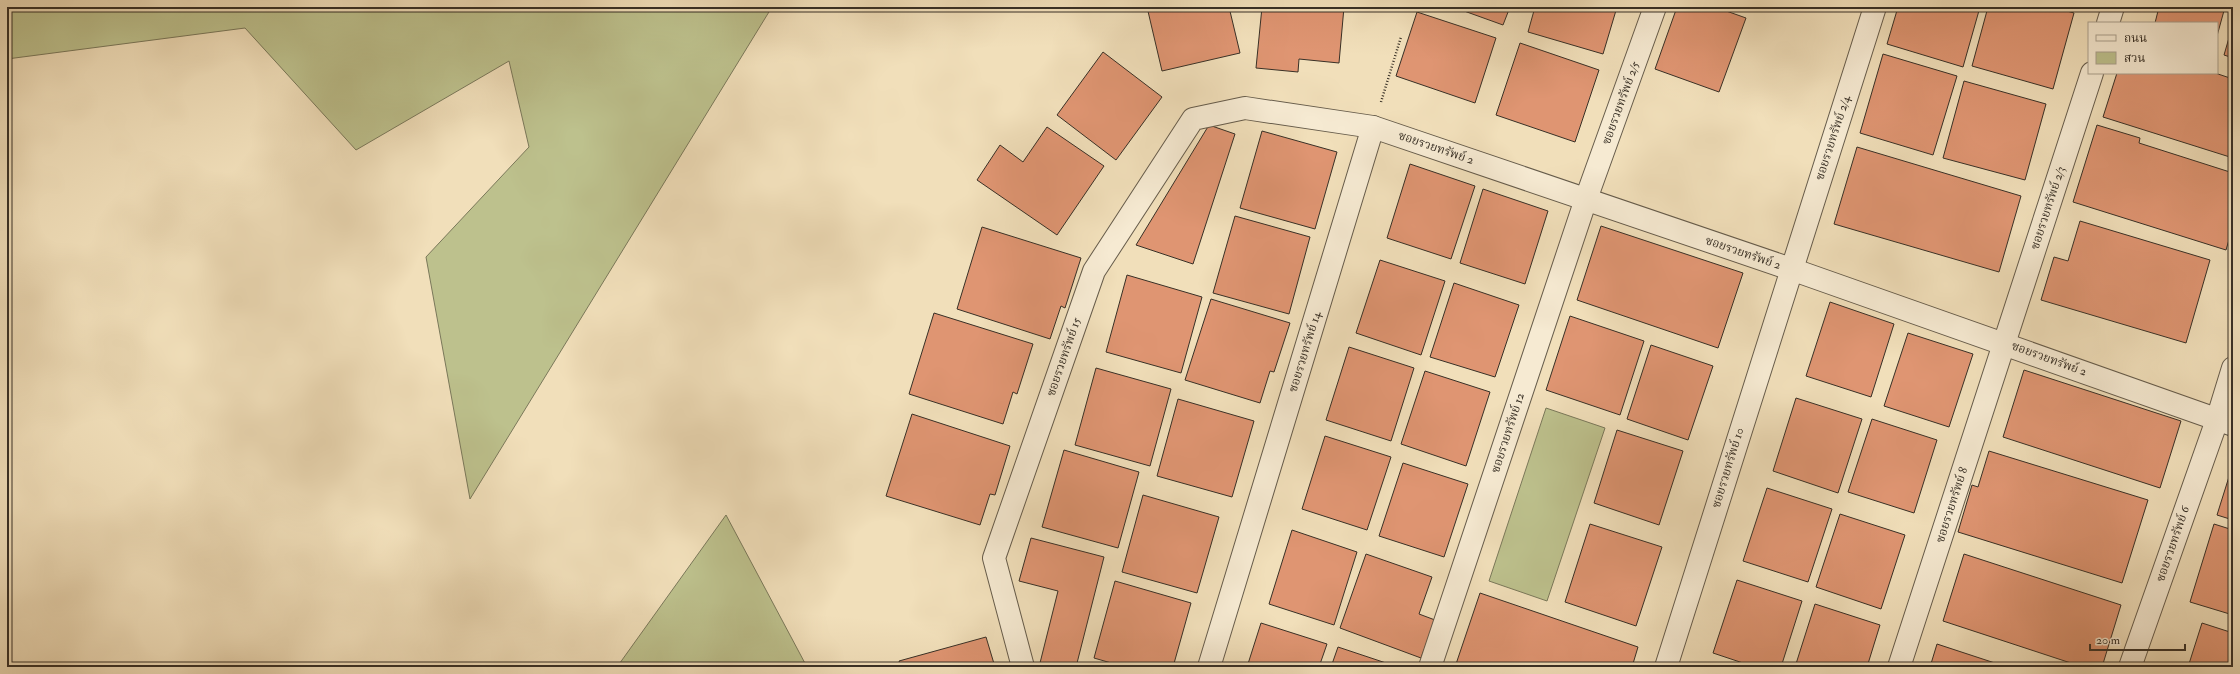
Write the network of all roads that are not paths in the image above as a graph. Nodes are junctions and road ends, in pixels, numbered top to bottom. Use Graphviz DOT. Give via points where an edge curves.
graph roads {
  1 [pos="1655,7"];
  2 [pos="1875,7"];
  3 [pos="2113,7"];
  4 [pos="2108,22"];
  5 [pos="2092,74"];
  6 [pos="1245,108"];
  7 [pos="1373,127"];
  8 [pos="1586,199"];
  9 [pos="1791,269"];
  10 [pos="2004,343"];
  11 [pos="2233,368"];
  12 [pos="2225,423"];
  13 [pos="1023,667"];
  14 [pos="1209,667"];
  15 [pos="1430,667"];
  16 [pos="1666,667"];
  17 [pos="1899,667"];
  18 [pos="2130,667"];
  1 -- 8 [label="street, ซอยรวยทรัพย์ 2/5"];
  2 -- 9 [label="street, ซอยรวยทรัพย์ 2/4"];
  3 -- 4 [label="street"];
  5 -- 10 [label="street, ซอยรวยทรัพย์ 2/3"];
  6 -- 7 [label="street, ซอยรวยทรัพย์ 2"];
  6 -- 13 [label="street, ซอยรวยทรัพย์ 15" via="1193,119 1094,271 994,558"];
  7 -- 8 [label="street, ซอยรวยทรัพย์ 2"];
  7 -- 14 [label="street, ซอยรวยทรัพย์ 14"];
  8 -- 9 [label="street, ซอยรวยทรัพย์ 2"];
  8 -- 15 [label="street, ซอยรวยทรัพย์ 12"];
  9 -- 10 [label="street, ซอยรวยทรัพย์ 2"];
  9 -- 16 [label="street, ซอยรวยทรัพย์ 10"];
  10 -- 12 [label="street, ซอยรวยทรัพย์ 2"];
  10 -- 17 [label="street, ซอยรวยทรัพย์ 8"];
  11 -- 12 [label="street, ซอยรวยทรัพย์ 6"];
  12 -- 18 [label="street, ซอยรวยทรัพย์ 6"];
}
